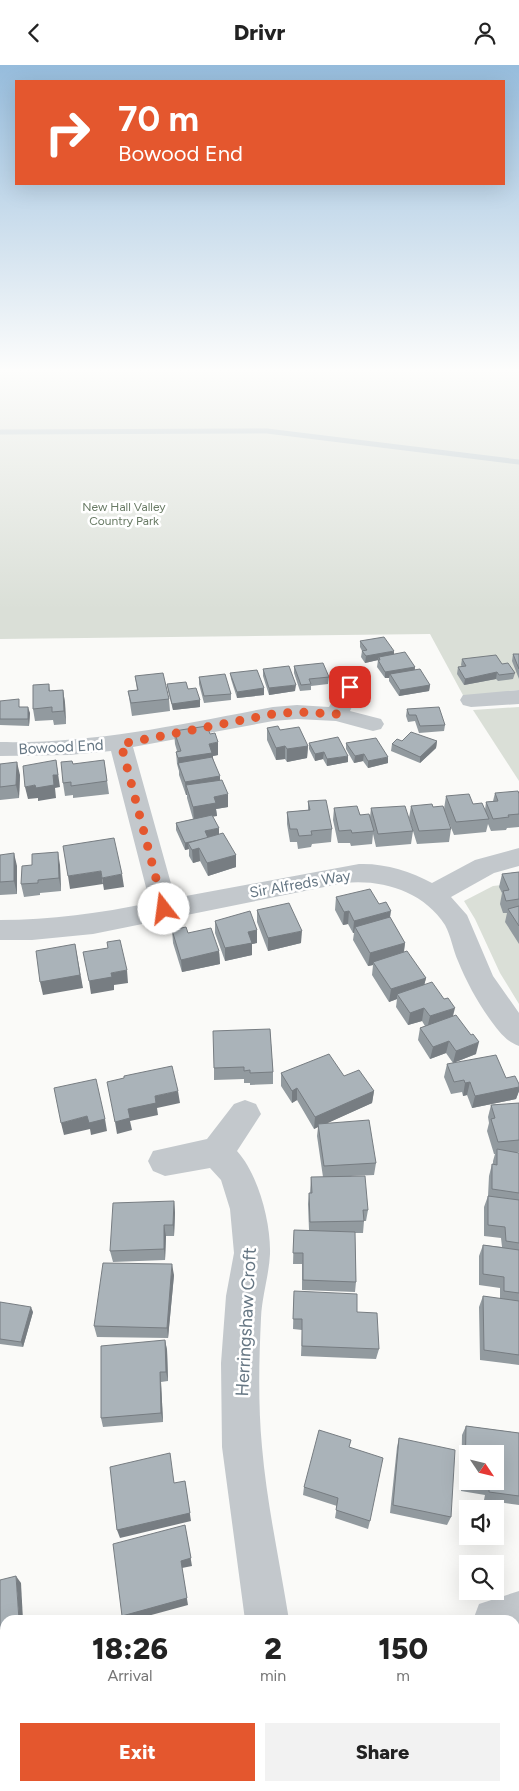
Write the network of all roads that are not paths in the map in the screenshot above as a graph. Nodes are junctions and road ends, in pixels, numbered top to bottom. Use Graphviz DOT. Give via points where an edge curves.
graph roads {
  1 [pos="350,687"];
  2 [pos="519,697"];
  3 [pos="471,700"];
  4 [pos="337,714"];
  5 [pos="373,724"];
  6 [pos="121,744"];
  7 [pos="0,749"];
  8 [pos="519,857"];
  9 [pos="432,896"];
  10 [pos="164,909"];
  11 [pos="0,930"];
  12 [pos="519,1034"];
  13 [pos="246,1114"];
  14 [pos="217,1152"];
  15 [pos="165,1161"];
  16 [pos="266,1615"];
  1 -- 4 [label="street"];
  2 -- 3 [label="street"];
  4 -- 5 [label="street, Bowood End"];
  4 -- 6 [label="street, Bowood End" via="273,714"];
  6 -- 7 [label="street, Bowood End" via="39,750"];
  6 -- 10 [label="street, Bowood End"];
  8 -- 9 [label="street" via="473,871"];
  9 -- 10 [label="street, Sir Alfreds Way" via="408,883 376,873 344,873"];
  9 -- 12 [label="street, Sir Alfreds Way" via="457,923 474,967 490,996"];
  10 -- 11 [label="street, Sir Alfreds Way" via="63,928"];
  13 -- 14 [label="street"];
  14 -- 15 [label="street"];
  14 -- 16 [label="street, Herringshaw Croft" via="236,1173 248,1209 252,1253 244,1296 240,1363 242,1447"];
}
